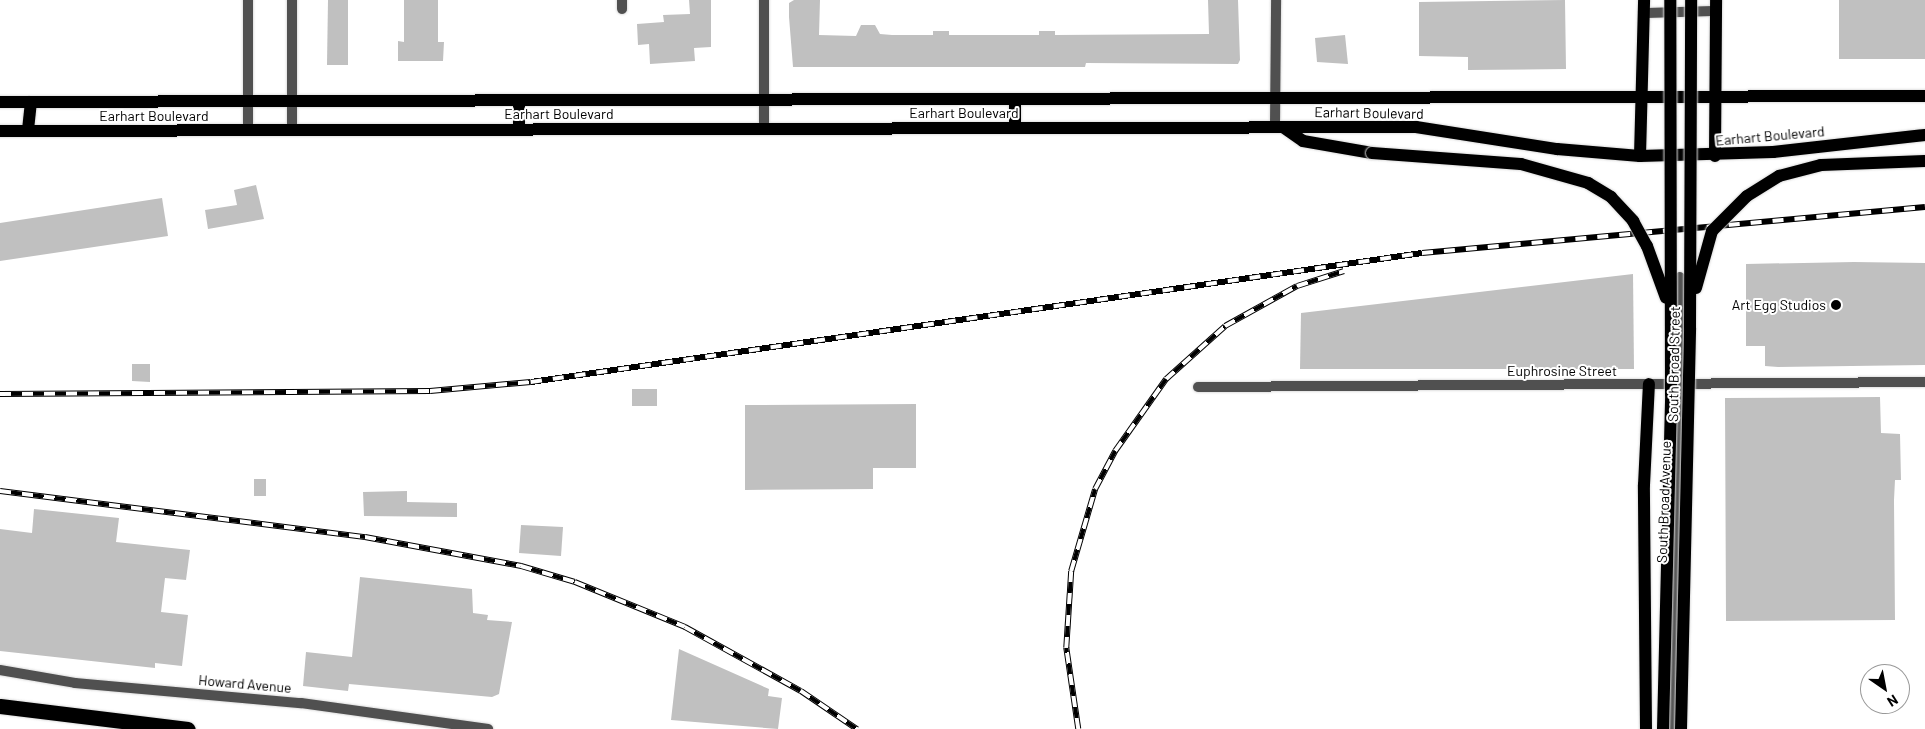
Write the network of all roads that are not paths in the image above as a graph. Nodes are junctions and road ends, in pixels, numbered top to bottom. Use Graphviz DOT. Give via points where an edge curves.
graph roads {
  1 [pos="248,0"];
  2 [pos="292,0"];
  3 [pos="764,0"];
  4 [pos="1276,0"];
  5 [pos="1670,0"];
  6 [pos="1691,0"];
  7 [pos="1716,5"];
  8 [pos="1644,6"];
  9 [pos="1641,96"];
  10 [pos="1717,96"];
  11 [pos="1925,96"];
  12 [pos="1276,99"];
  13 [pos="0,102"];
  14 [pos="31,102"];
  15 [pos="292,102"];
  16 [pos="764,102"];
  17 [pos="1016,102"];
  18 [pos="248,103"];
  19 [pos="519,103"];
  20 [pos="1279,127"];
  21 [pos="1015,128"];
  22 [pos="764,129"];
  23 [pos="0,130"];
  24 [pos="28,130"];
  25 [pos="292,130"];
  26 [pos="519,130"];
  27 [pos="248,131"];
  28 [pos="1925,135"];
  29 [pos="1640,156"];
  30 [pos="1715,156"];
  31 [pos="1925,161"];
  32 [pos="1680,277"];
  33 [pos="1670,308"];
  34 [pos="1690,328"];
  35 [pos="1925,382"];
  36 [pos="1650,384"];
  37 [pos="1681,384"];
  38 [pos="1198,387"];
  39 [pos="0,670"];
  40 [pos="0,706"];
  41 [pos="188,729"];
  42 [pos="488,729"];
  43 [pos="1646,729"];
  44 [pos="1663,729"];
  45 [pos="1672,729"];
  46 [pos="1680,729"];
  1 -- 18 [label="street"];
  2 -- 15 [label="street"];
  3 -- 16 [label="street"];
  4 -- 12 [label="street"];
  5 -- 33 [label="main road, South Broad Street, bridge"];
  6 -- 34 [label="main road, South Broad Street, bridge"];
  7 -- 8 [label="street"];
  7 -- 10 [label="main road"];
  8 -- 9 [label="main road"];
  9 -- 10 [label="main road, Earhart Boulevard"];
  9 -- 12 [label="main road, Earhart Boulevard"];
  9 -- 29 [label="main road"];
  10 -- 11 [label="main road, Earhart Boulevard"];
  10 -- 30 [label="main road"];
  12 -- 17 [label="main road, Earhart Boulevard"];
  12 -- 20 [label="street"];
  13 -- 14 [label="main road, Earhart Boulevard"];
  14 -- 18 [label="main road, Earhart Boulevard"];
  14 -- 24 [label="main road"];
  15 -- 18 [label="main road, Earhart Boulevard"];
  15 -- 19 [label="main road, Earhart Boulevard"];
  15 -- 25 [label="street"];
  16 -- 17 [label="main road, Earhart Boulevard"];
  16 -- 19 [label="main road, Earhart Boulevard"];
  16 -- 22 [label="street"];
  17 -- 21 [label="main road"];
  18 -- 27 [label="street"];
  19 -- 26 [label="main road"];
  20 -- 21 [label="main road, Earhart Boulevard"];
  20 -- 29 [label="main road, Earhart Boulevard" via="1416,127 1557,149"];
  20 -- 33 [label="main road, bridge" via="1303,141 1372,153 1521,164 1588,183 1611,197 1633,220 1647,246"];
  21 -- 22 [label="main road, Earhart Boulevard"];
  22 -- 26 [label="main road, Earhart Boulevard"];
  23 -- 24 [label="main road, Earhart Boulevard"];
  24 -- 27 [label="main road, Earhart Boulevard"];
  25 -- 26 [label="main road, Earhart Boulevard"];
  25 -- 27 [label="main road, Earhart Boulevard"];
  28 -- 30 [label="main road, Earhart Boulevard"];
  29 -- 30 [label="main road, Earhart Boulevard"];
  31 -- 34 [label="main road, bridge" via="1803,167 1747,196 1725,214 1705,248"];
  32 -- 37 [label="street, South Broad Avenue"];
  33 -- 44 [label="main road, South Broad Street, bridge"];
  34 -- 46 [label="main road, South Broad Street, bridge"];
  35 -- 37 [label="street, Euphrosine Street"];
  36 -- 37 [label="street, Euphrosine Street"];
  36 -- 38 [label="street, Euphrosine Street"];
  36 -- 43 [label="main road" via="1644,485"];
  37 -- 45 [label="street, South Broad Avenue"];
  39 -- 42 [label="street, Howard Avenue" via="75,683 301,703"];
  40 -- 41 [label="highway"];
}
